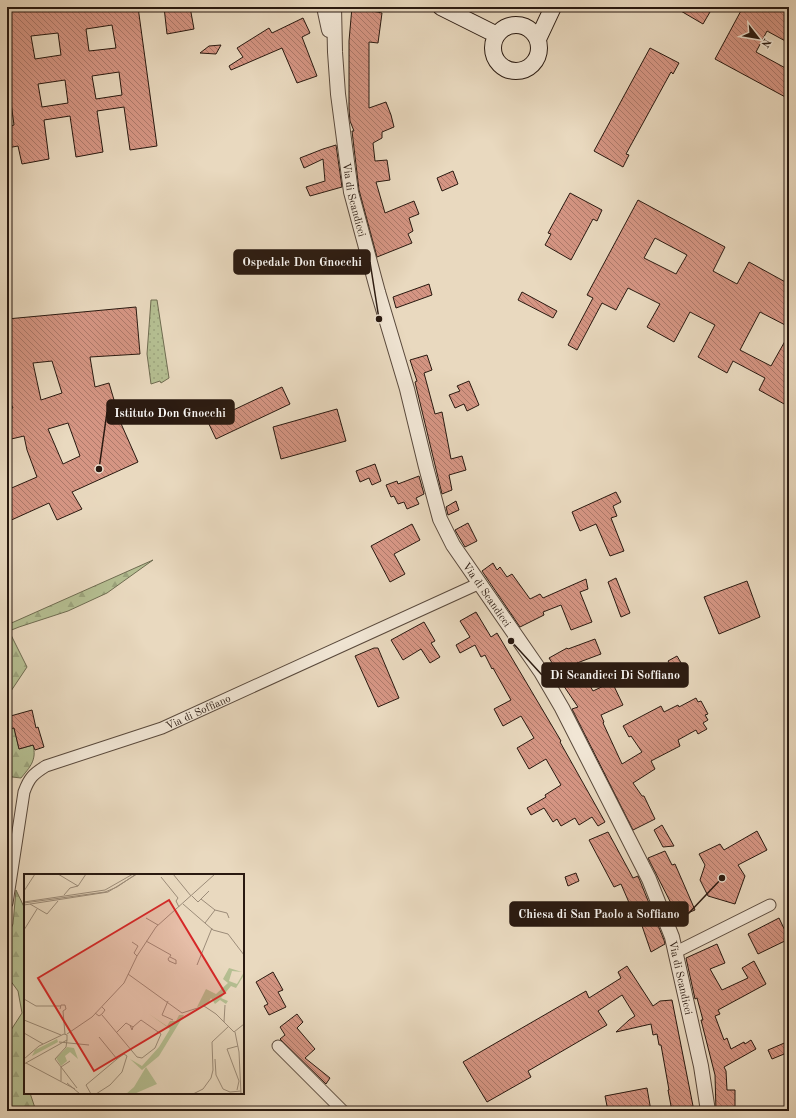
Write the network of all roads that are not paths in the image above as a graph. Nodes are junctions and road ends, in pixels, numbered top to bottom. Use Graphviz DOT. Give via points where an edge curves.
graph roads {
  1 [pos="324,7"];
  2 [pos="334,7"];
  3 [pos="441,7"];
  4 [pos="549,7"];
  5 [pos="553,7"];
  6 [pos="519,25"];
  7 [pos="497,35"];
  8 [pos="538,39"];
  9 [pos="335,52"];
  10 [pos="480,583"];
  11 [pos="7,903"];
  12 [pos="770,904"];
  13 [pos="676,952"];
  14 [pos="278,1046"];
  15 [pos="343,1111"];
  16 [pos="708,1111"];
  1 -- 9 [label="street, Via di Scandicci"];
  2 -- 9 [label="street, Via di Scandicci"];
  3 -- 7 [label="main road"];
  4 -- 6 [label="main road" via="539,16"];
  5 -- 8 [label="main road"];
  6 -- 7 [label="main road" via="508,26"];
  6 -- 8 [label="main road" via="532,30"];
  7 -- 8 [label="main road" via="493,47 497,61 513,71 524,70 536,60 540,52"];
  9 -- 10 [label="street, Via di Scandicci" via="351,192 376,285 408,389 440,519 453,545"];
  10 -- 11 [label="street, Via di Soffiano" via="162,728 46,766 31,777 24,792"];
  10 -- 13 [label="street, Via di Scandicci" via="537,666 562,708 649,879"];
  12 -- 13 [label="street"];
  13 -- 16 [label="street, Via di Scandicci" via="701,1066"];
  14 -- 15 [label="street"];
}
